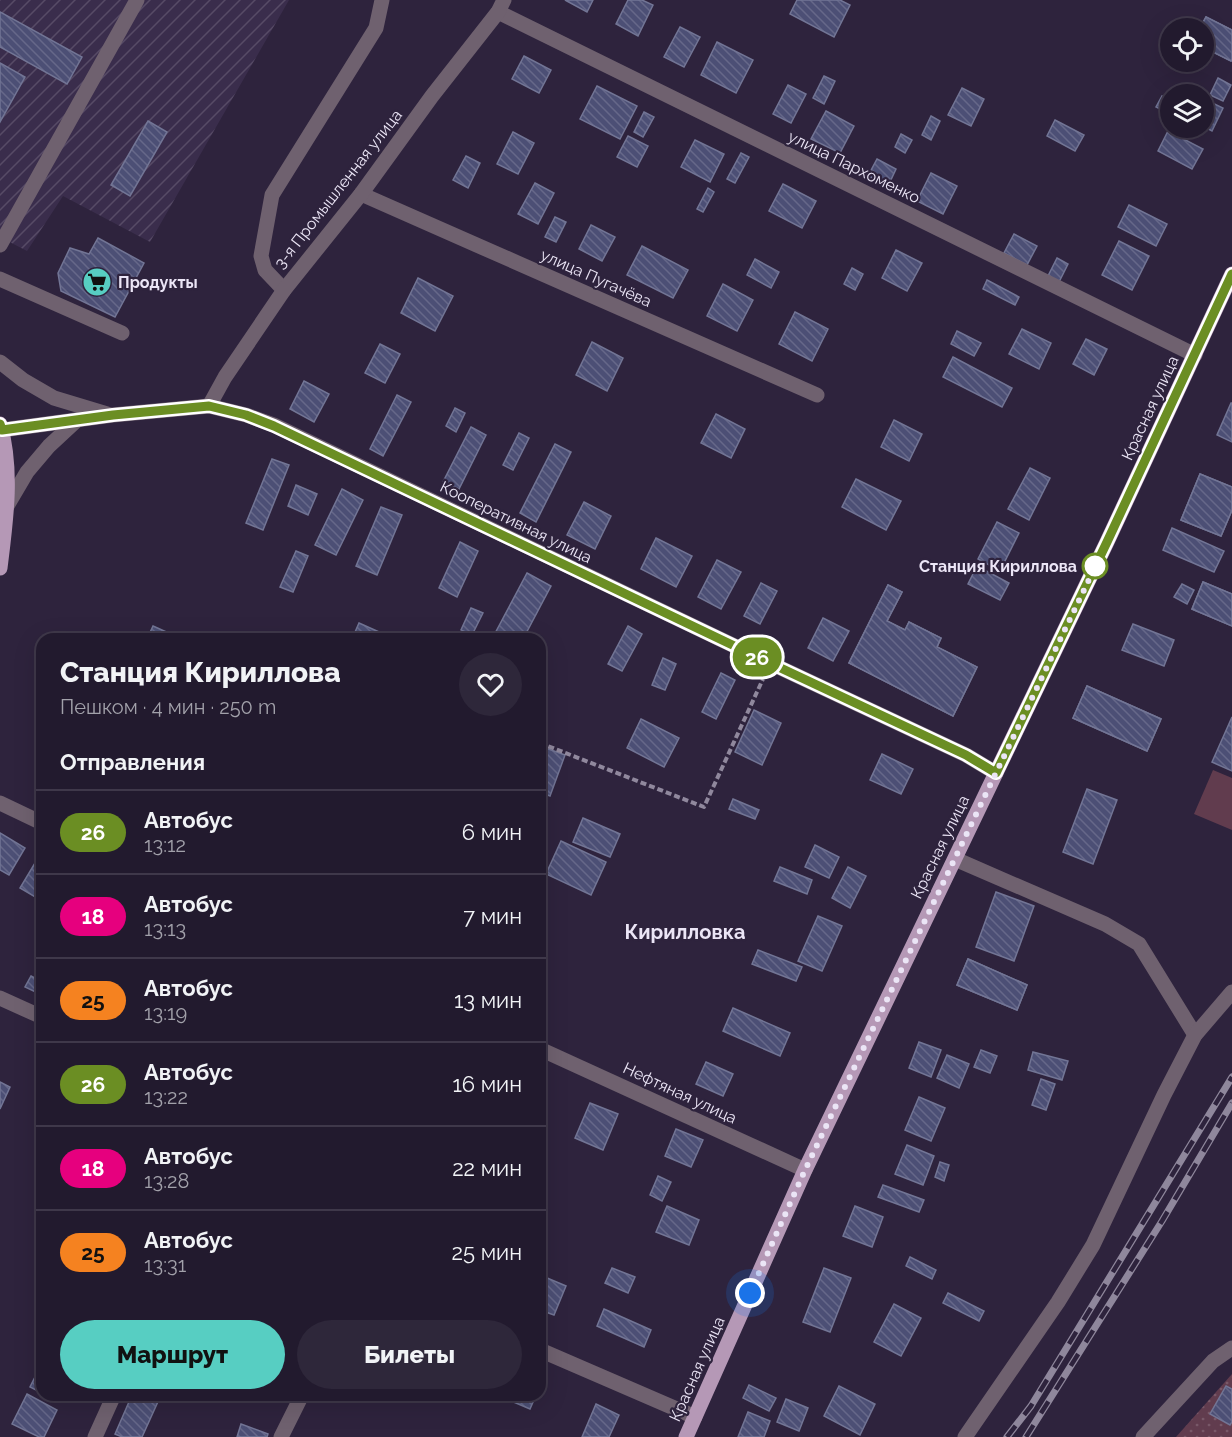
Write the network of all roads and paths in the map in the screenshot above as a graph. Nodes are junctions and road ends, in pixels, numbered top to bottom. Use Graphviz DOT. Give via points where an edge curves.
graph roads {
  1 [pos="137,0"];
  2 [pos="382,0"];
  3 [pos="501,6"];
  4 [pos="361,194"];
  5 [pos="0,245"];
  6 [pos="1232,274"];
  7 [pos="0,279"];
  8 [pos="284,290"];
  9 [pos="122,333"];
  10 [pos="1195,355"];
  11 [pos="0,362"];
  12 [pos="817,395"];
  13 [pos="209,406"];
  14 [pos="113,415"];
  15 [pos="77,420"];
  16 [pos="1,427"];
  17 [pos="7,506"];
  18 [pos="0,568"];
  19 [pos="770,663"];
  20 [pos="546,745"];
  21 [pos="996,773"];
  22 [pos="0,803"];
  23 [pos="36,820"];
  24 [pos="955,859"];
  25 [pos="1232,992"];
  26 [pos="0,998"];
  27 [pos="36,1014"];
  28 [pos="1195,1035"];
  29 [pos="546,1051"];
  30 [pos="805,1170"];
  31 [pos="1232,1348"];
  32 [pos="546,1353"];
  33 [pos="111,1401"];
  34 [pos="299,1401"];
  35 [pos="695,1417"];
  36 [pos="95,1437"];
  37 [pos="281,1437"];
  38 [pos="686,1437"];
  39 [pos="965,1437"];
  40 [pos="1143,1437"];
  1 -- 5 [label="street"];
  2 -- 8 [label="street" via="376,28 272,195 261,256 265,270"];
  3 -- 4 [label="street, 3-я Промышленная улица"];
  3 -- 10 [label="street, улица Пархоменко"];
  4 -- 8 [label="street, 3-я Промышленная улица"];
  4 -- 12 [label="street, улица Пугачёва"];
  6 -- 10 [label="main road, Красная улица"];
  7 -- 9 [label="street"];
  8 -- 13 [label="street, 3-я Промышленная улица"];
  10 -- 21 [label="main road, Красная улица"];
  11 -- 14 [label="street" via="54,398"];
  13 -- 14 [label="street, Кооперативная улица"];
  13 -- 19 [label="street, Кооперативная улица" via="274,426"];
  14 -- 15 [label="street, Кооперативная улица"];
  15 -- 16 [label="street, Кооперативная улица"];
  15 -- 17 [label="street" via="27,472"];
  16 -- 17 [label="main road"];
  17 -- 18 [label="main road"];
  19 -- 20 [label="path" via="704,807"];
  19 -- 21 [label="street, Кооперативная улица" via="966,755"];
  21 -- 24 [label="main road, Красная улица"];
  22 -- 23 [label="street"];
  24 -- 28 [label="street" via="1106,924 1139,944"];
  24 -- 30 [label="main road, Красная улица"];
  25 -- 28 [label="street"];
  26 -- 27 [label="street"];
  28 -- 39 [label="street" via="1093,1245"];
  29 -- 30 [label="street, Нефтяная улица"];
  30 -- 35 [label="main road, Красная улица"];
  31 -- 40 [label="street" via="1213,1361"];
  32 -- 35 [label="street"];
  33 -- 36 [label="street"];
  34 -- 37 [label="street"];
  35 -- 38 [label="main road, Красная улица"];
}
